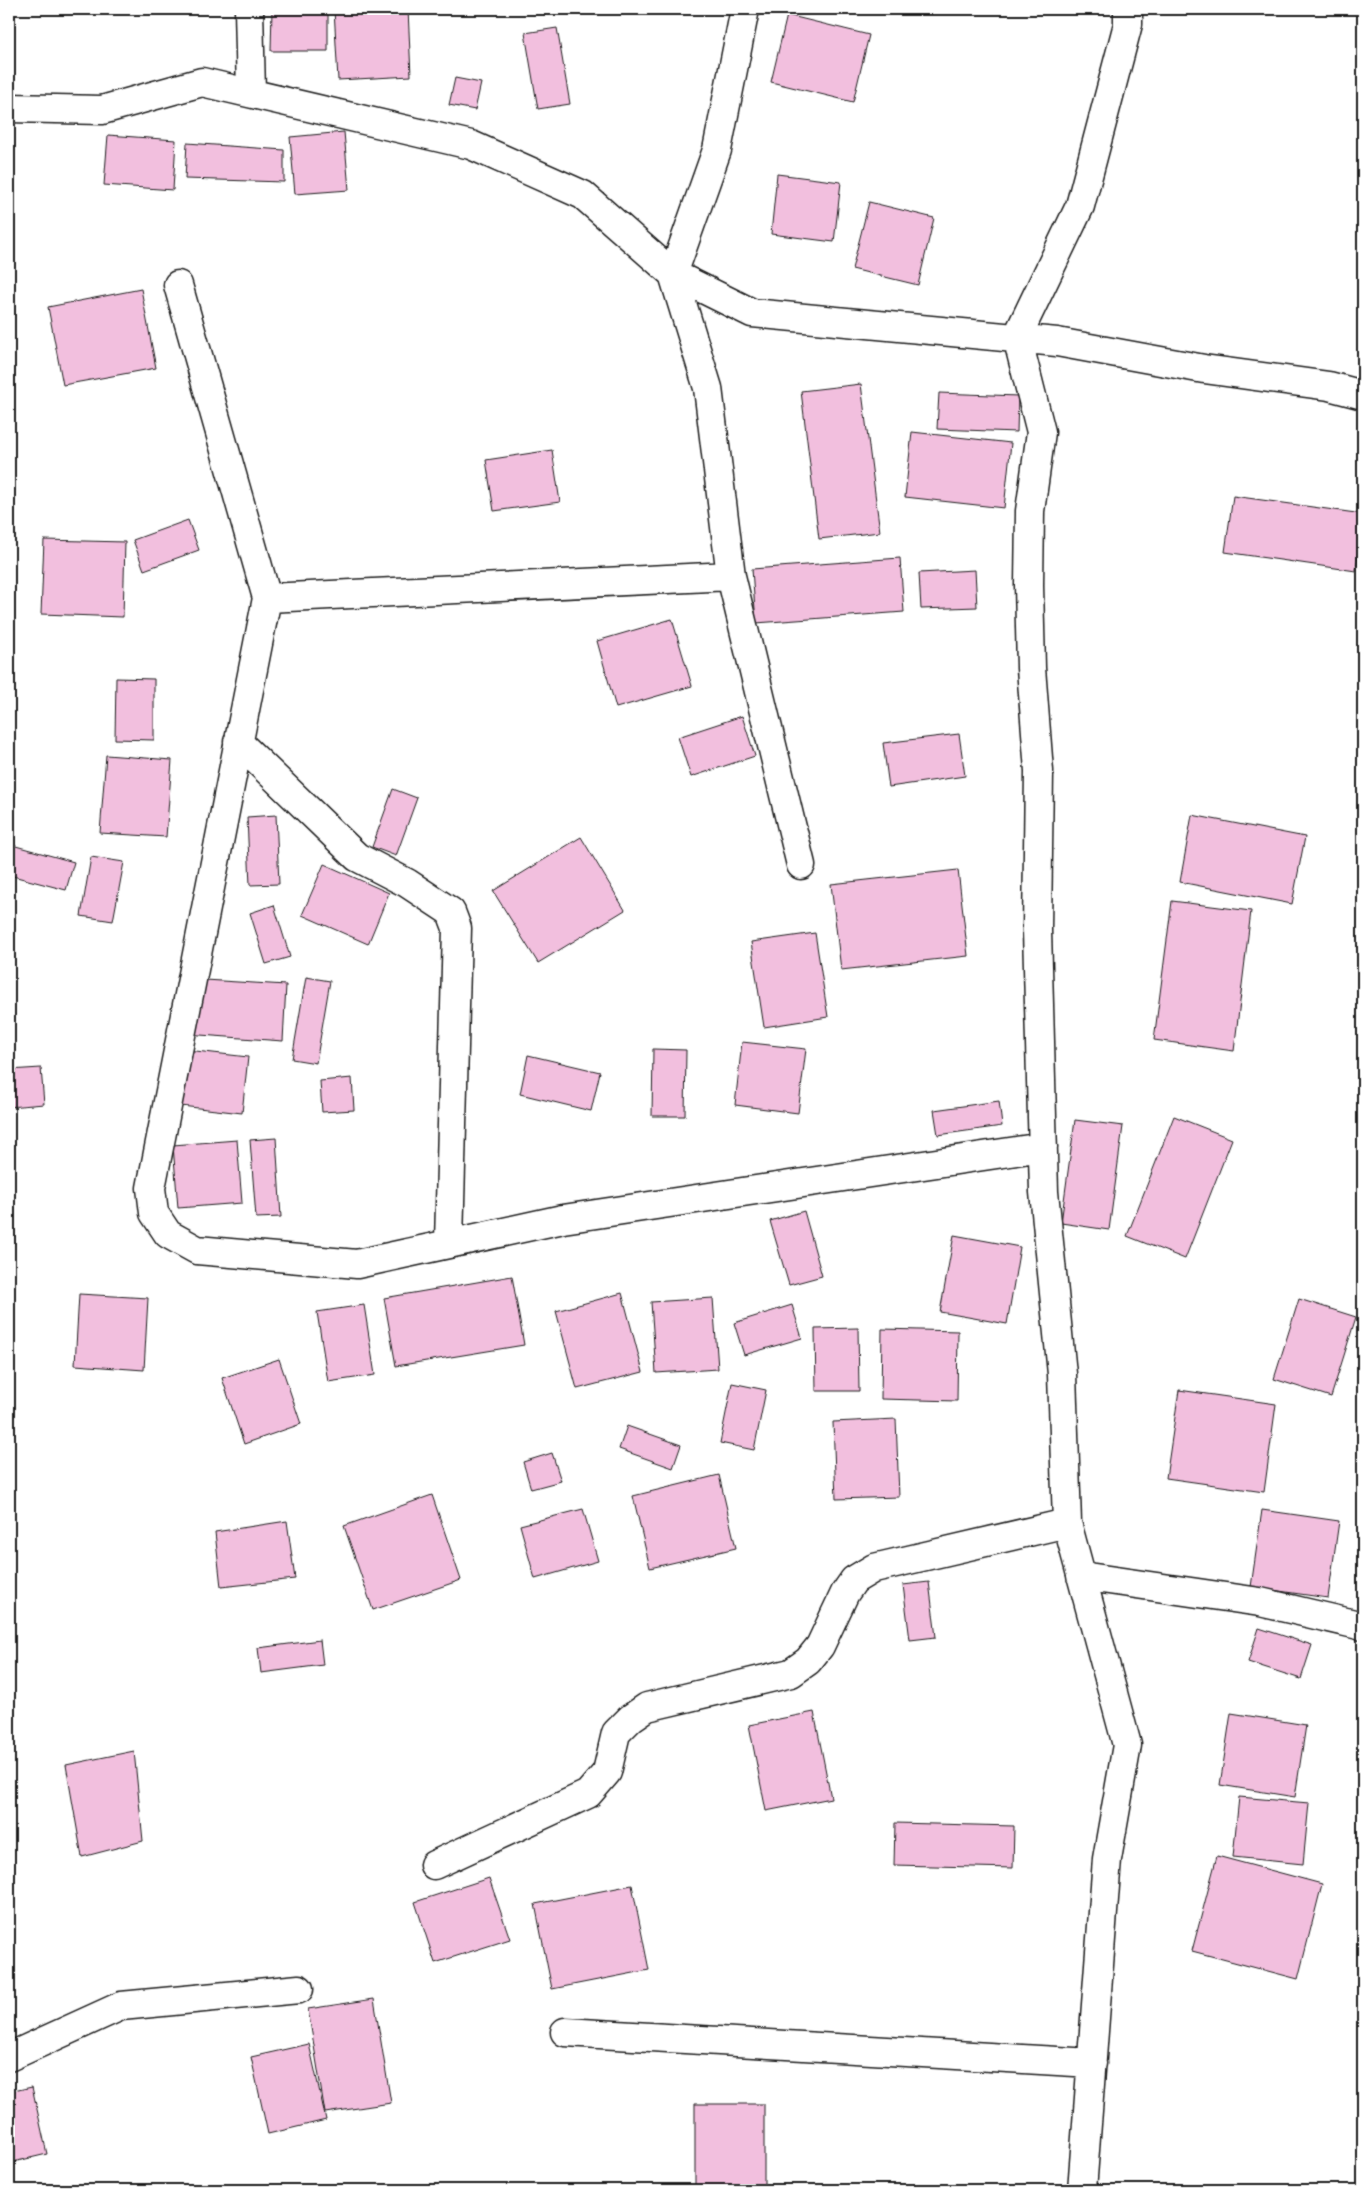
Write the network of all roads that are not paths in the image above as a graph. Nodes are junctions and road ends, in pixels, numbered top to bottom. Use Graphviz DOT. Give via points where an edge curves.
graph roads {
  1 [pos="249,9"];
  2 [pos="745,9"];
  3 [pos="1128,9"];
  4 [pos="251,93"];
  5 [pos="9,108"];
  6 [pos="673,274"];
  7 [pos="178,285"];
  8 [pos="1017,337"];
  9 [pos="1363,394"];
  10 [pos="731,576"];
  11 [pos="267,598"];
  12 [pos="238,742"];
  13 [pos="801,865"];
  14 [pos="1043,1148"];
  15 [pos="449,1243"];
  16 [pos="1067,1523"];
  17 [pos="1080,1576"];
  18 [pos="1363,1626"];
  19 [pos="434,1865"];
  20 [pos="299,1989"];
  21 [pos="565,2032"];
  22 [pos="9,2057"];
  23 [pos="1092,2063"];
  24 [pos="1082,2190"];
  1 -- 4 [label="street"];
  2 -- 6 [label="street" via="717,150"];
  3 -- 8 [label="street" via="1128,24 1080,206"];
  4 -- 5 [label="street" via="202,82 102,110"];
  4 -- 6 [label="street" via="471,145 583,195"];
  6 -- 8 [label="street" via="752,313"];
  6 -- 10 [label="street" via="708,388"];
  7 -- 11 [label="street"];
  8 -- 9 [label="street"];
  8 -- 14 [label="street" via="1041,432 1030,511 1029,585 1039,771 1037,930"];
  10 -- 11 [label="street"];
  10 -- 13 [label="street"];
  11 -- 12 [label="street"];
  12 -- 15 [label="street" via="357,857 407,883 451,912 457,928"];
  12 -- 15 [label="street" via="151,1188 154,1213 168,1234 197,1250 357,1264"];
  14 -- 15 [label="street" via="563,1219"];
  14 -- 16 [label="street" via="1044,1192 1062,1374"];
  16 -- 17 [label="street"];
  16 -- 19 [label="street" via="874,1568 854,1580 820,1646 808,1661 791,1673 647,1707 616,1733 607,1772 588,1794"];
  17 -- 18 [label="street" via="1260,1602"];
  17 -- 23 [label="street" via="1128,1745 1107,1859"];
  20 -- 22 [label="street" via="121,2006"];
  21 -- 23 [label="street"];
  23 -- 24 [label="street"];
}
